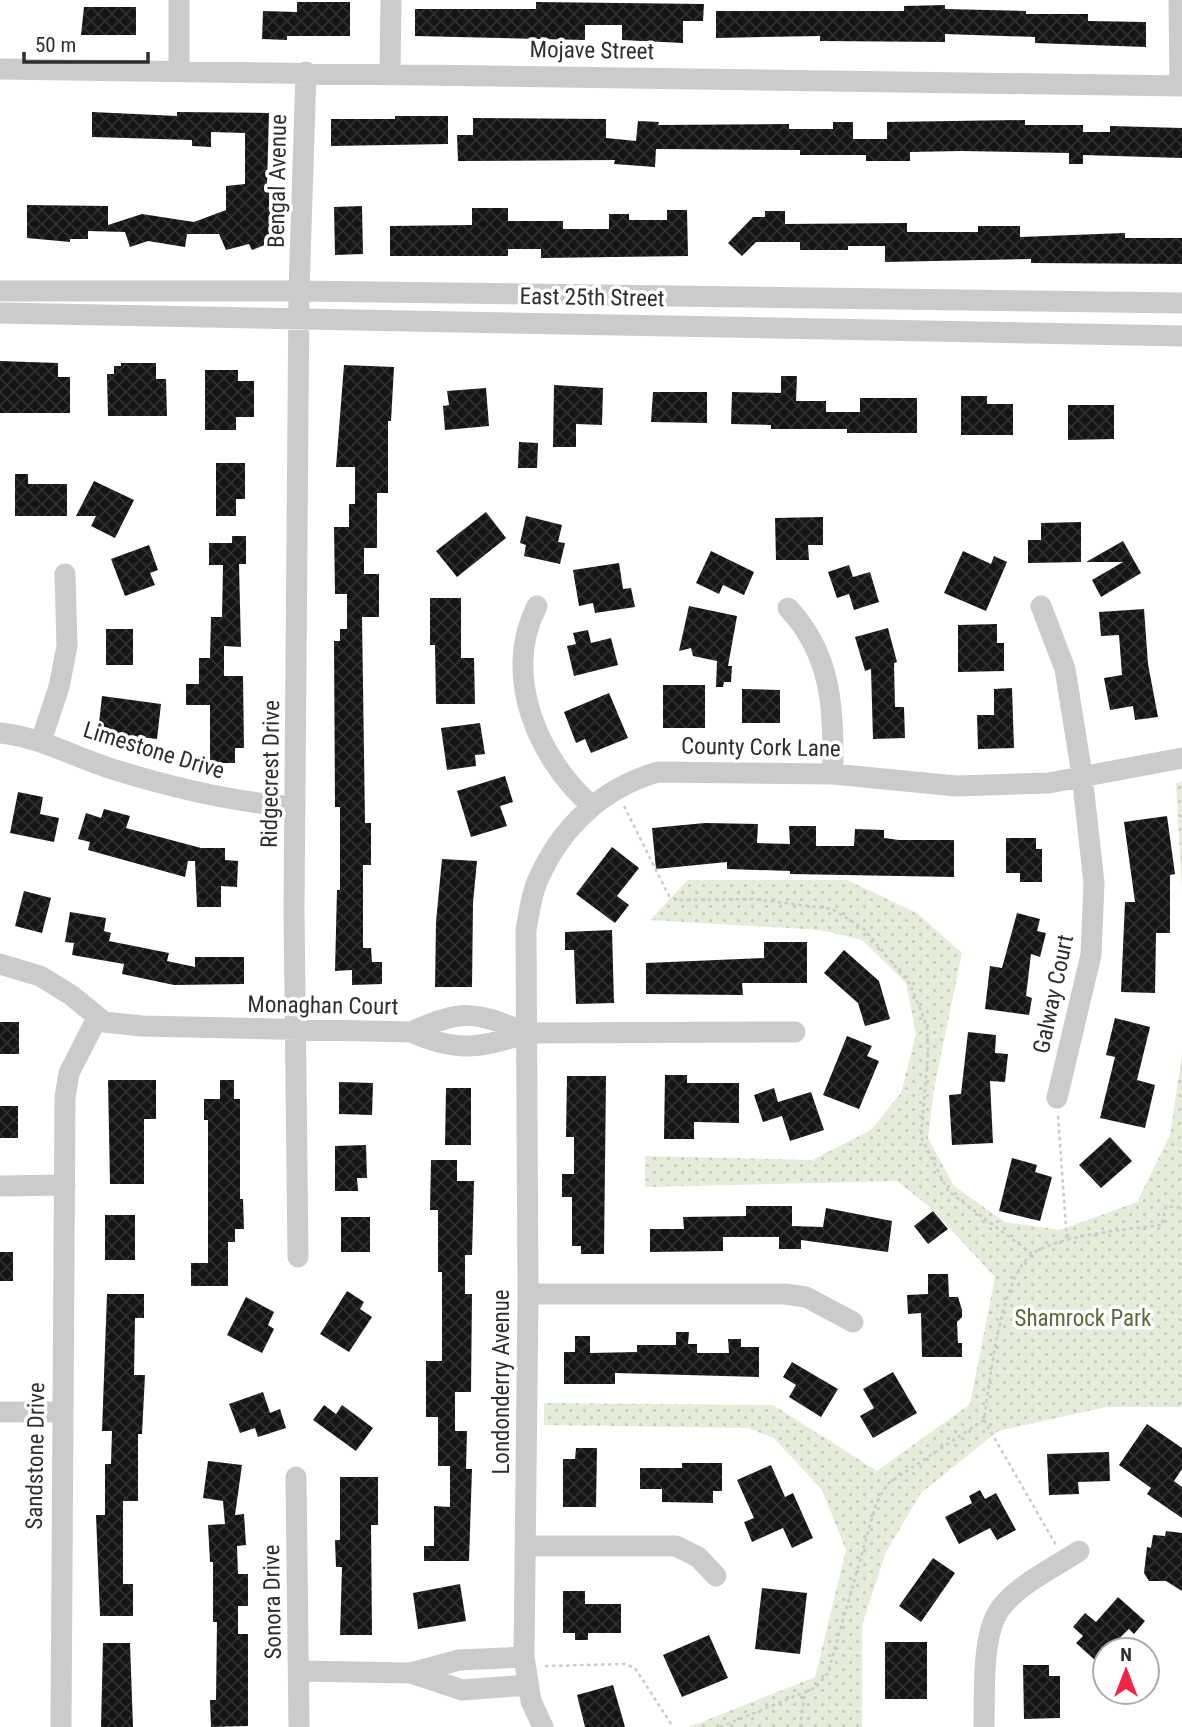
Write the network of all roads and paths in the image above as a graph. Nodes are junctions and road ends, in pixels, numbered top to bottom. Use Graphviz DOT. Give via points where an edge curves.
graph roads {
  1 [pos="179,0"];
  2 [pos="391,0"];
  3 [pos="1180,0"];
  4 [pos="0,69"];
  5 [pos="179,70"];
  6 [pos="306,72"];
  7 [pos="390,72"];
  8 [pos="1181,86"];
  9 [pos="0,291"];
  10 [pos="299,291"];
  11 [pos="1182,303"];
  12 [pos="0,313"];
  13 [pos="299,318"];
  14 [pos="1182,336"];
  15 [pos="65,574"];
  16 [pos="537,606"];
  17 [pos="1041,606"];
  18 [pos="788,608"];
  19 [pos="0,733"];
  20 [pos="41,741"];
  21 [pos="1182,758"];
  22 [pos="833,774"];
  23 [pos="1082,775"];
  24 [pos="616,790"];
  25 [pos="591,805"];
  26 [pos="295,807"];
  27 [pos="0,964"];
  28 [pos="97,1018"];
  29 [pos="296,1030"];
  30 [pos="411,1032"];
  31 [pos="795,1032"];
  32 [pos="526,1034"];
  33 [pos="1057,1098"];
  34 [pos="65,1185"];
  35 [pos="0,1186"];
  36 [pos="1182,1209"];
  37 [pos="1067,1241"];
  38 [pos="1032,1254"];
  39 [pos="298,1257"];
  40 [pos="527,1294"];
  41 [pos="853,1322"];
  42 [pos="0,1412"];
  43 [pos="62,1412"];
  44 [pos="984,1420"];
  45 [pos="296,1477"];
  46 [pos="526,1546"];
  47 [pos="1072,1556"];
  48 [pos="716,1576"];
  49 [pos="525,1670"];
  50 [pos="299,1671"];
  51 [pos="411,1673"];
  52 [pos="806,1692"];
  53 [pos="61,1727"];
  54 [pos="299,1727"];
  55 [pos="543,1727"];
  56 [pos="673,1727"];
  57 [pos="720,1727"];
  58 [pos="800,1727"];
  59 [pos="984,1727"];
  1 -- 5 [label="street"];
  2 -- 7 [label="street"];
  3 -- 8 [label="street"];
  4 -- 5 [label="street, Mojave Street"];
  5 -- 6 [label="street, Mojave Street"];
  6 -- 7 [label="street, Mojave Street"];
  6 -- 10 [label="street, Bengal Avenue"];
  7 -- 8 [label="street, Mojave Street"];
  9 -- 10 [label="street, East 25th Street"];
  10 -- 11 [label="street, East 25th Street"];
  10 -- 13 [label="street, Ridgecrest Drive"];
  12 -- 13 [label="street, East 25th Street"];
  13 -- 14 [label="street, East 25th Street"];
  13 -- 26 [label="street, Ridgecrest Drive"];
  15 -- 20 [label="street" via="67,646"];
  16 -- 25 [label="street" via="527,626 523,659 530,710 537,734 568,785"];
  17 -- 23 [label="street, Galway Court" via="1065,669"];
  18 -- 22 [label="street" via="803,624 824,662 834,716"];
  19 -- 20 [label="street, Limestone Drive"];
  20 -- 26 [label="street, Limestone Drive" via="110,768 202,795"];
  21 -- 23 [label="street, County Cork Lane"];
  22 -- 23 [label="street, County Cork Lane" via="956,786 1049,783"];
  22 -- 24 [label="street, County Cork Lane" via="659,772"];
  23 -- 33 [label="street, Galway Court" via="1094,883 1093,934"];
  24 -- 25 [label="street, County Cork Lane"];
  24 -- 38 [label="path" via="669,896 678,900 754,899 832,909 864,929 910,984 927,1026 921,1137 948,1191"];
  25 -- 32 [label="street, County Cork Lane" via="561,838 536,883 526,930"];
  26 -- 29 [label="street, Ridgecrest Drive"];
  27 -- 28 [label="street" via="40,976"];
  28 -- 29 [label="street, Monaghan Court" via="142,1026"];
  28 -- 34 [label="street, Sandstone Drive" via="69,1073"];
  29 -- 30 [label="street, Monaghan Court"];
  29 -- 39 [label="street, Ridgecrest Drive"];
  30 -- 32 [label="street" via="459,1047 490,1046"];
  30 -- 32 [label="street, Monaghan Court" via="447,1016 474,1015"];
  31 -- 32 [label="street, Monaghan Court"];
  32 -- 40 [label="street, Londonderry Avenue"];
  33 -- 37 [label="path"];
  34 -- 35 [label="street"];
  34 -- 43 [label="street, Sandstone Drive"];
  36 -- 37 [label="path" via="1166,1206 1161,1225"];
  37 -- 38 [label="path"];
  38 -- 44 [label="path" via="1016,1271 993,1356"];
  40 -- 41 [label="street" via="785,1293 806,1297"];
  40 -- 46 [label="street, Londonderry Avenue"];
  42 -- 43 [label="street"];
  43 -- 53 [label="street, Sandstone Drive"];
  44 -- 47 [label="path"];
  44 -- 52 [label="path" via="887,1484 876,1504 828,1673"];
  45 -- 50 [label="street, Sonora Drive"];
  46 -- 48 [label="street" via="676,1546 698,1557"];
  46 -- 49 [label="street, Londonderry Avenue"];
  47 -- 59 [label="street" via="999,1609 987,1656"];
  49 -- 51 [label="street" via="459,1660"];
  49 -- 51 [label="street" via="462,1690"];
  49 -- 55 [label="street, Londonderry Avenue" via="531,1701"];
  49 -- 56 [label="path" via="625,1664 635,1668"];
  50 -- 51 [label="street"];
  50 -- 54 [label="street, Sonora Drive"];
  52 -- 57 [label="path"];
  52 -- 58 [label="path"];
}
